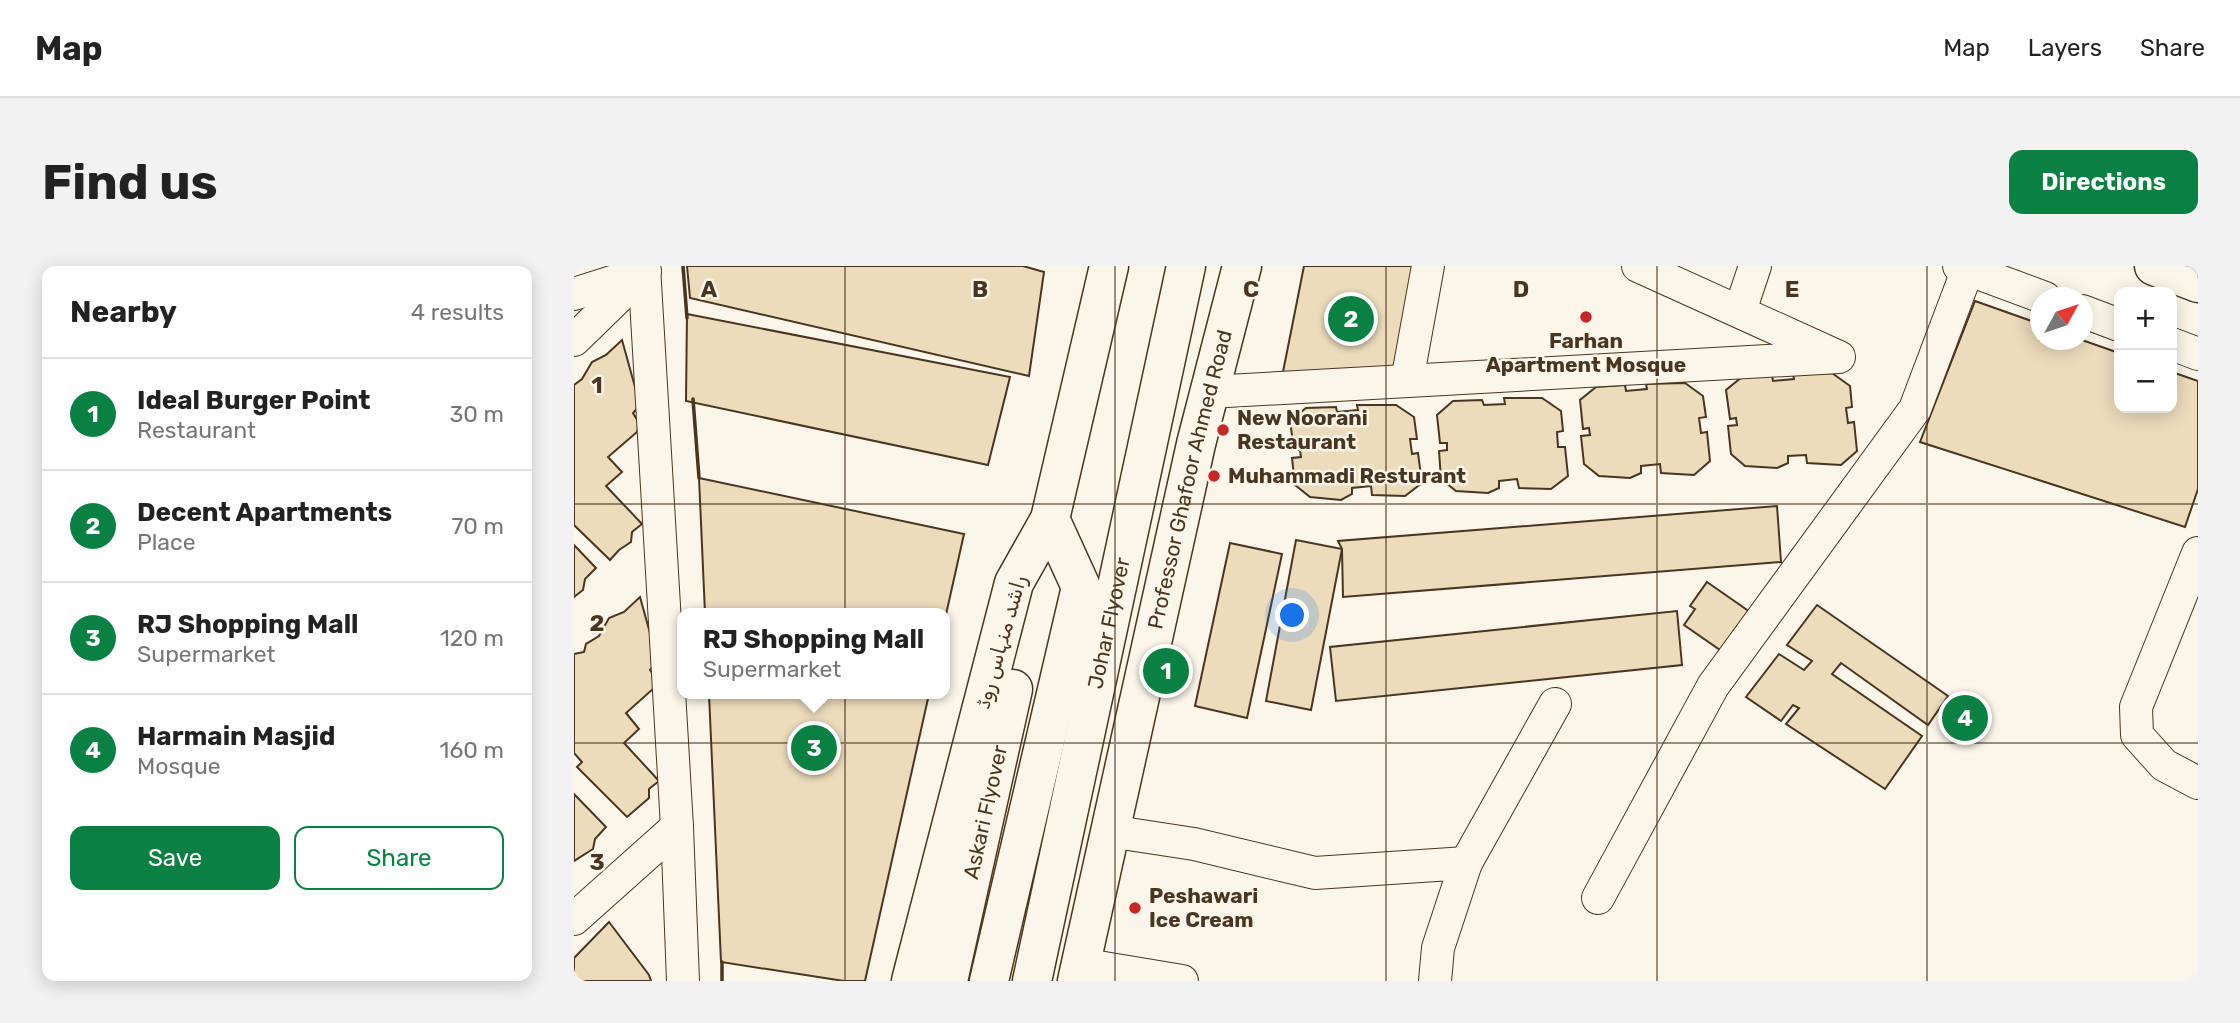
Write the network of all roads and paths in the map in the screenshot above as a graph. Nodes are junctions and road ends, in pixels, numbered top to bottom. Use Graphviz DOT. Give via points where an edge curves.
graph roads {
  1 [pos="1186,266"];
  2 [pos="1242,266"];
  3 [pos="1428,266"];
  4 [pos="1638,266"];
  5 [pos="1755,266"];
  6 [pos="2154,266"];
  7 [pos="1106,267"];
  8 [pos="1965,267"];
  9 [pos="644,269"];
  10 [pos="2198,283"];
  11 [pos="2030,292"];
  12 [pos="574,294"];
  13 [pos="1740,311"];
  14 [pos="2093,316"];
  15 [pos="2114,323"];
  16 [pos="574,340"];
  17 [pos="2177,346"];
  18 [pos="2198,354"];
  19 [pos="1407,381"];
  20 [pos="1209,392"];
  21 [pos="1050,519"];
  22 [pos="2198,553"];
  23 [pos="1555,704"];
  24 [pos="2198,783"];
  25 [pos="677,827"];
  26 [pos="1109,831"];
  27 [pos="1466,863"];
  28 [pos="1598,898"];
  29 [pos="574,919"];
  30 [pos="1079,973"];
  31 [pos="683,981"];
  32 [pos="911,981"];
  33 [pos="948,981"];
  34 [pos="989,981"];
  35 [pos="1032,981"];
  36 [pos="1182,981"];
  37 [pos="1435,981"];
  1 -- 35 [label="main road, Johar Flyover"];
  2 -- 20 [label="main road, Professor Ghafoor Ahmed Road"];
  3 -- 19 [label="street"];
  4 -- 13 [label="street"];
  5 -- 13 [label="street"];
  6 -- 10 [label="main road"];
  7 -- 21 [label="main road, راشد منہاس روڈ"];
  8 -- 11 [label="street"];
  8 -- 28 [label="street" via="1915,410 1713,686"];
  9 -- 12 [label="street"];
  9 -- 16 [label="street"];
  9 -- 25 [label="street"];
  13 -- 19 [label="street" via="1839,357"];
  14 -- 15 [label="street"];
  17 -- 18 [label="street"];
  19 -- 20 [label="street"];
  20 -- 26 [label="main road, Professor Ghafoor Ahmed Road"];
  21 -- 32 [label="main road, راشد منہاس روڈ" via="1014,583"];
  21 -- 33 [label="main road, Askari Flyover"];
  21 -- 34 [label="main road" via="1081,587"];
  22 -- 24 [label="street" via="2136,707 2137,735 2164,765"];
  23 -- 27 [label="street"];
  25 -- 29 [label="street"];
  25 -- 31 [label="street"];
  26 -- 27 [label="street" via="1194,844 1315,873"];
  26 -- 30 [label="main road, Professor Ghafoor Ahmed Road"];
  27 -- 37 [label="street" via="1438,948"];
  30 -- 36 [label="street"];
}
